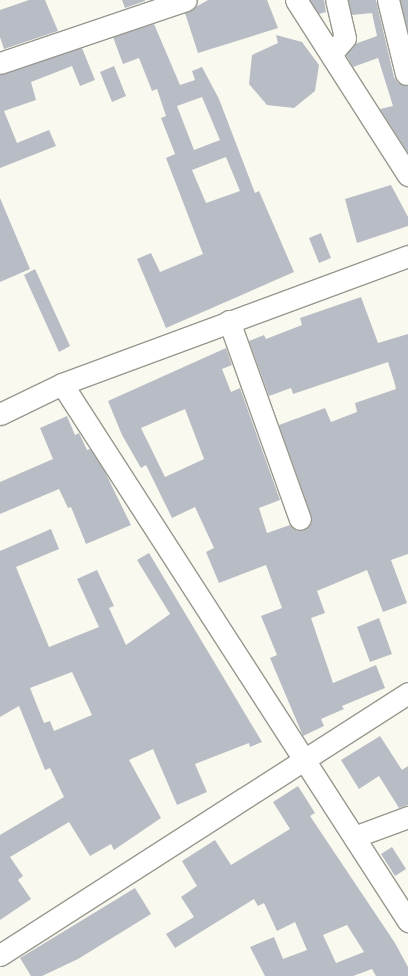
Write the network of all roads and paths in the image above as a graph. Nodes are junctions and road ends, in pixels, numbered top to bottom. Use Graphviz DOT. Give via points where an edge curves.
graph roads {
  1 [pos="186,0"];
  2 [pos="296,0"];
  3 [pos="336,0"];
  4 [pos="388,0"];
  5 [pos="331,54"];
  6 [pos="2,56"];
  7 [pos="406,74"];
  8 [pos="408,175"];
  9 [pos="408,256"];
  10 [pos="229,321"];
  11 [pos="62,384"];
  12 [pos="0,414"];
  13 [pos="300,519"];
  14 [pos="408,693"];
  15 [pos="304,759"];
  16 [pos="408,816"];
  17 [pos="354,837"];
  18 [pos="408,921"];
  19 [pos="0,955"];
  1 -- 6 [label="street"];
  2 -- 5 [label="street"];
  3 -- 5 [label="street" via="345,38"];
  4 -- 7 [label="street"];
  5 -- 8 [label="street"];
  9 -- 10 [label="street"];
  10 -- 11 [label="street"];
  10 -- 13 [label="street"];
  11 -- 12 [label="street"];
  11 -- 15 [label="street"];
  14 -- 15 [label="street"];
  15 -- 17 [label="street"];
  15 -- 19 [label="street"];
  16 -- 17 [label="street"];
  17 -- 18 [label="street"];
}
